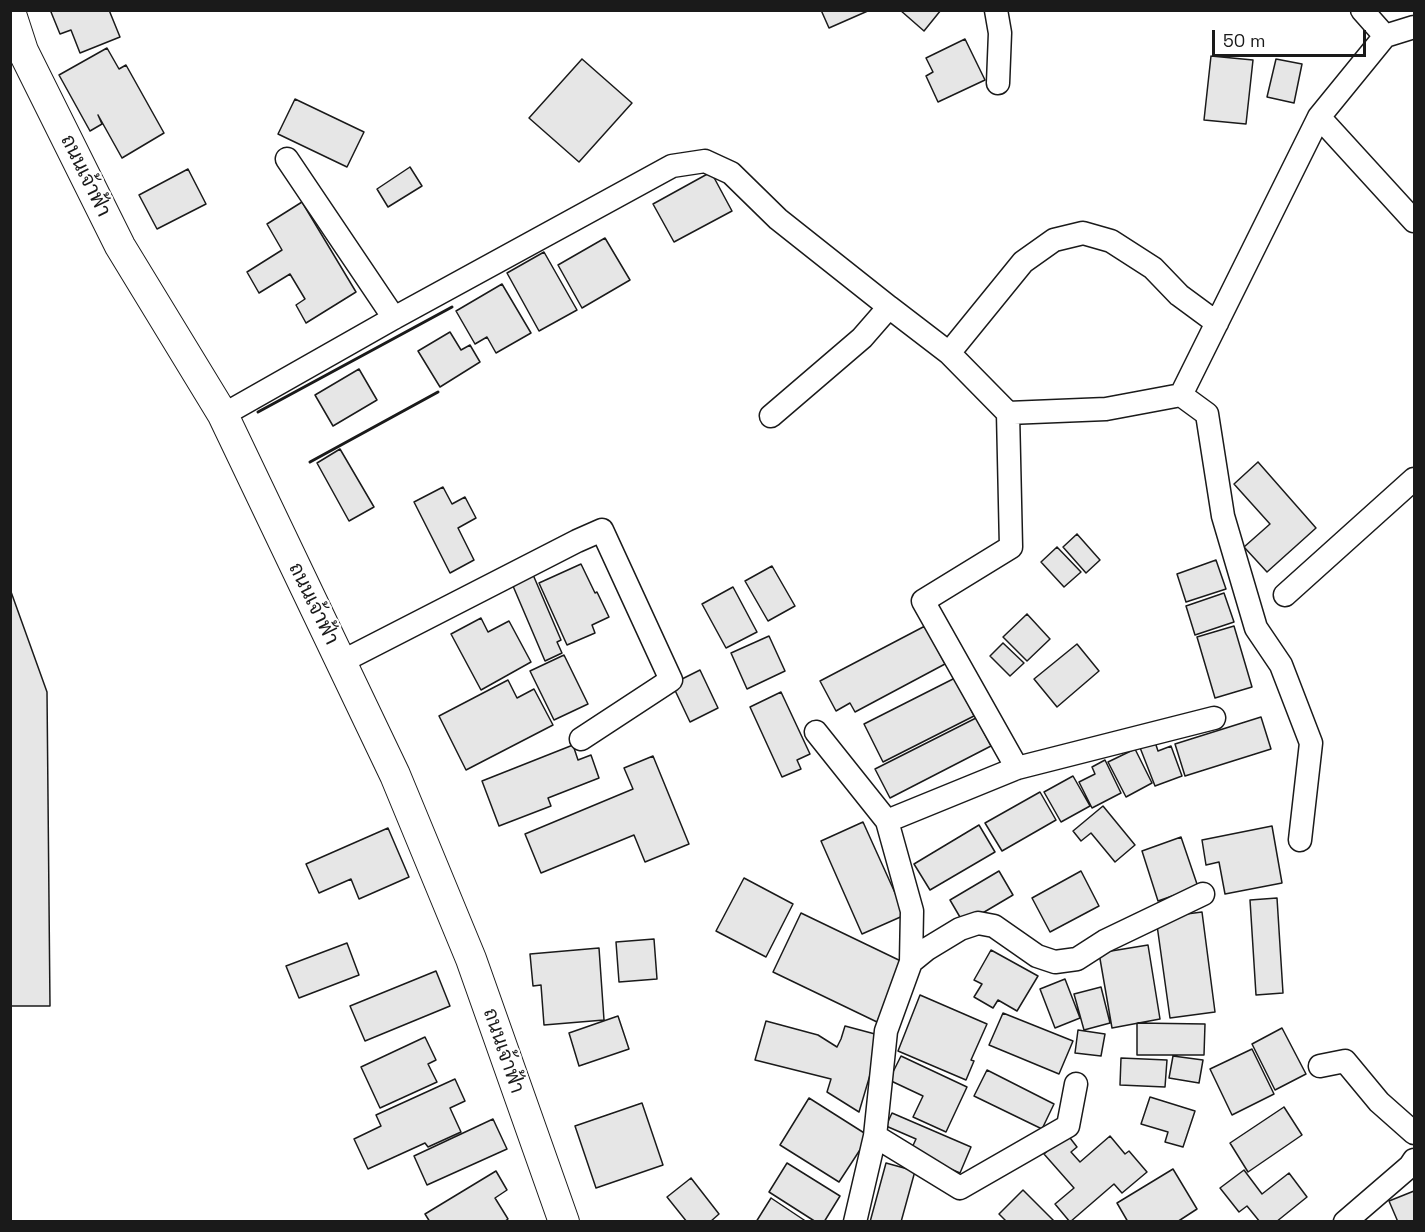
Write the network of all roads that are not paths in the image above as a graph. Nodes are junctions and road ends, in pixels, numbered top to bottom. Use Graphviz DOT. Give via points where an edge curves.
graph roads {
  1 [pos="996,10"];
  2 [pos="1362,10"];
  3 [pos="10,11"];
  4 [pos="1414,27"];
  5 [pos="1385,36"];
  6 [pos="998,83"];
  7 [pos="1318,117"];
  8 [pos="287,159"];
  9 [pos="1414,221"];
  10 [pos="889,307"];
  11 [pos="394,318"];
  12 [pos="1217,323"];
  13 [pos="950,353"];
  14 [pos="1181,395"];
  15 [pos="1008,413"];
  16 [pos="223,415"];
  17 [pos="771,416"];
  18 [pos="1414,479"];
  19 [pos="1285,596"];
  20 [pos="341,662"];
  21 [pos="1214,718"];
  22 [pos="816,732"];
  23 [pos="582,739"];
  24 [pos="1017,768"];
  25 [pos="886,821"];
  26 [pos="1300,840"];
  27 [pos="1203,894"];
  28 [pos="911,962"];
  29 [pos="1320,1066"];
  30 [pos="1077,1084"];
  31 [pos="1414,1133"];
  32 [pos="874,1136"];
  33 [pos="1414,1160"];
  34 [pos="564,1221"];
  35 [pos="855,1221"];
  36 [pos="1346,1221"];
  1 -- 6 [label="street" via="1000,33"];
  2 -- 5 [label="street"];
  3 -- 16 [label="main road, ถนนเจ้าฟ้า" via="23,51 120,246"];
  4 -- 5 [label="street"];
  5 -- 7 [label="street"];
  7 -- 9 [label="street"];
  7 -- 12 [label="street"];
  8 -- 11 [label="street"];
  10 -- 11 [label="street" via="778,219 731,173 705,161 672,166"];
  10 -- 13 [label="street"];
  10 -- 17 [label="street" via="862,338"];
  11 -- 16 [label="street"];
  12 -- 13 [label="street" via="1179,295 1153,268 1111,241 1083,233 1054,240 1023,262"];
  12 -- 14 [label="street"];
  13 -- 15 [label="street"];
  14 -- 15 [label="street" via="1106,409"];
  14 -- 26 [label="street" via="1207,414 1223,516 1256,628 1281,665 1311,743"];
  15 -- 24 [label="street" via="1011,547 923,601"];
  16 -- 20 [label="main road, ถนนเจ้าฟ้า"];
  18 -- 19 [label="street"];
  20 -- 23 [label="street" via="602,530 671,680"];
  20 -- 34 [label="main road, ถนนเจ้าฟ้า" via="395,775 471,959"];
  21 -- 24 [label="street"];
  22 -- 25 [label="street"];
  24 -- 25 [label="street"];
  25 -- 28 [label="street" via="912,911"];
  27 -- 28 [label="street" via="1077,958 1055,962 1037,956 994,926 978,923 960,929"];
  28 -- 32 [label="street" via="886,1031"];
  29 -- 31 [label="street" via="1345,1061 1379,1102"];
  30 -- 32 [label="street" via="1068,1126 960,1188"];
  32 -- 35 [label="street"];
  33 -- 36 [label="street"];
}
